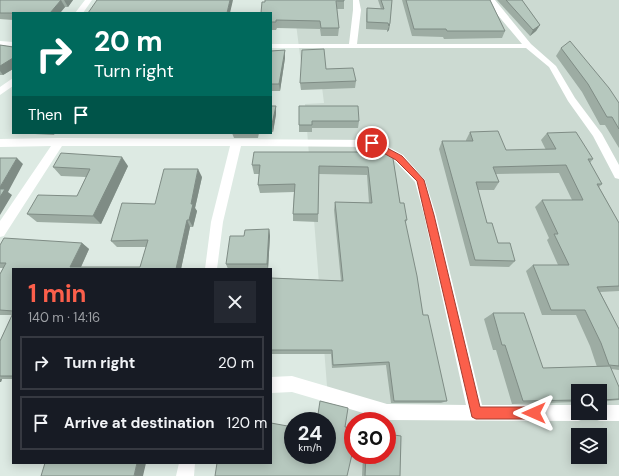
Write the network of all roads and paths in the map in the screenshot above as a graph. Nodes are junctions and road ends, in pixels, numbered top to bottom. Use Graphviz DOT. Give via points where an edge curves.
graph roads {
  1 [pos="89,0"];
  2 [pos="356,0"];
  3 [pos="492,0"];
  4 [pos="80,12"];
  5 [pos="0,43"];
  6 [pos="12,44"];
  7 [pos="272,46"];
  8 [pos="353,46"];
  9 [pos="528,46"];
  10 [pos="12,82"];
  11 [pos="0,92"];
  12 [pos="59,142"];
  13 [pos="0,144"];
  14 [pos="236,144"];
  15 [pos="619,175"];
  16 [pos="0,232"];
  17 [pos="211,268"];
  18 [pos="272,385"];
  19 [pos="476,413"];
  20 [pos="571,413"];
  21 [pos="607,413"];
  22 [pos="619,413"];
  23 [pos="187,464"];
  24 [pos="185,476"];
  1 -- 4 [label="street"];
  2 -- 8 [label="street"];
  3 -- 9 [label="street"];
  5 -- 6 [label="street"];
  7 -- 8 [label="street"];
  8 -- 9 [label="street"];
  9 -- 15 [label="street" via="552,66 571,99 597,134"];
  10 -- 11 [label="street"];
  12 -- 13 [label="street"];
  12 -- 14 [label="street"];
  12 -- 16 [label="street"];
  14 -- 17 [label="street" via="217,222"];
  14 -- 19 [label="street" via="372,143 399,158 420,180"];
  18 -- 19 [label="street" via="292,384 387,412"];
  19 -- 20 [label="street"];
  21 -- 22 [label="street"];
  23 -- 24 [label="street"];
}
